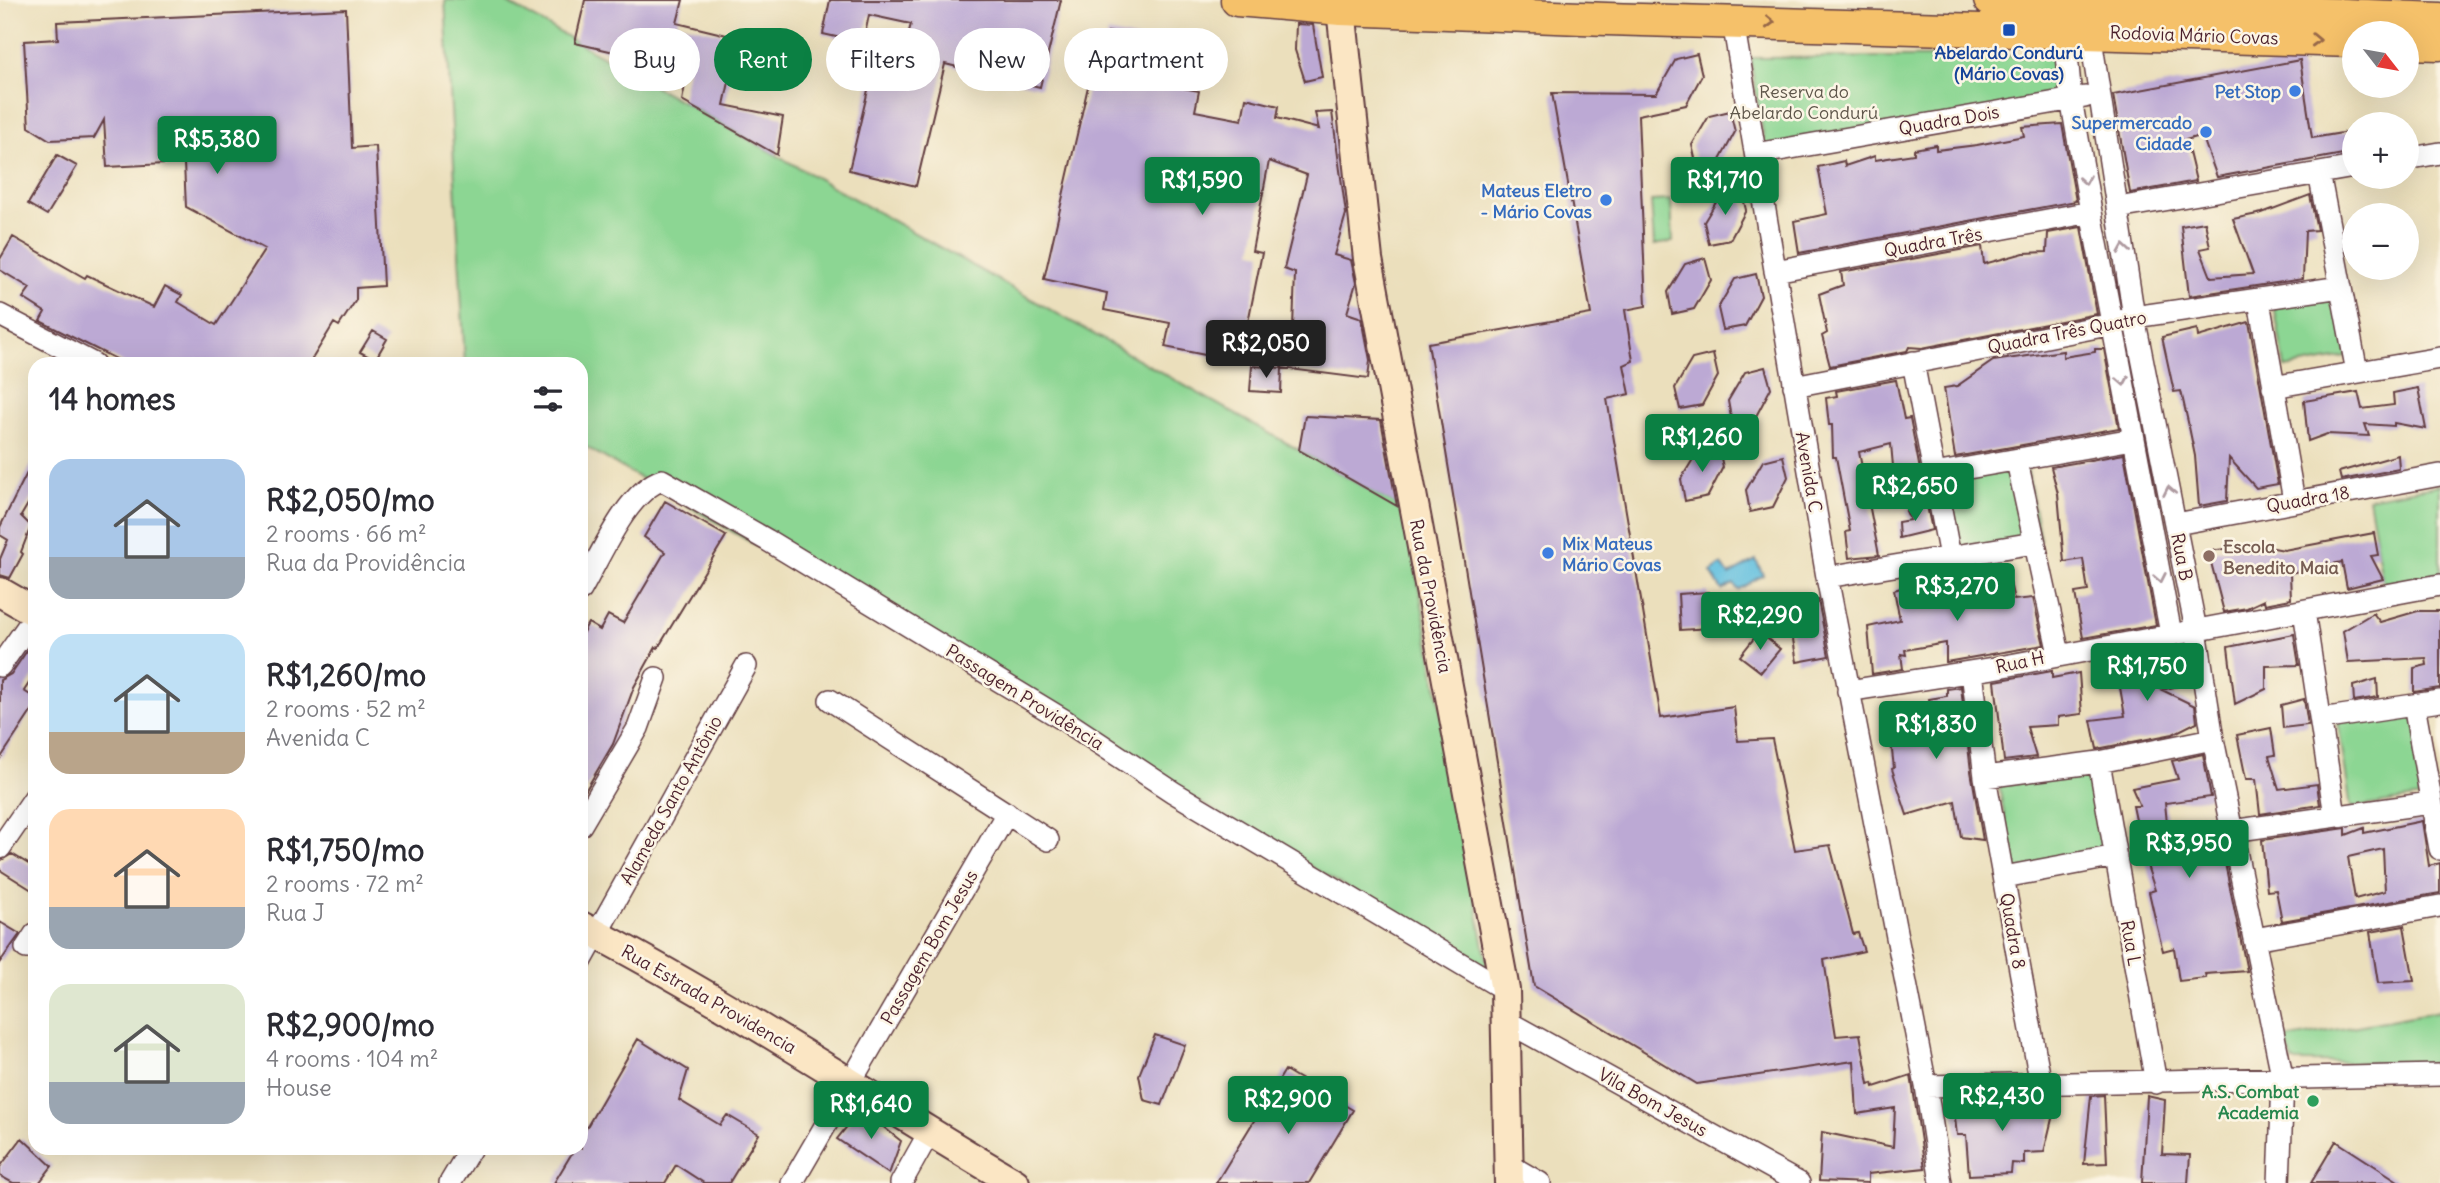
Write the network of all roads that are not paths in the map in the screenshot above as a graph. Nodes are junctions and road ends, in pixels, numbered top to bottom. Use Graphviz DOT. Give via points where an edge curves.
graph roads {
  1 [pos="1237,0"];
  2 [pos="1990,0"];
  3 [pos="1403,5"];
  4 [pos="1549,8"];
  5 [pos="1341,9"];
  6 [pos="2440,19"];
  7 [pos="1733,22"];
  8 [pos="2078,32"];
  9 [pos="2342,41"];
  10 [pos="2419,43"];
  11 [pos="2440,44"];
  12 [pos="2100,94"];
  13 [pos="2071,99"];
  14 [pos="1756,153"];
  15 [pos="2440,153"];
  16 [pos="2419,157"];
  17 [pos="2342,169"];
  18 [pos="2319,173"];
  19 [pos="2118,208"];
  20 [pos="2091,212"];
  21 [pos="1775,271"];
  22 [pos="2341,287"];
  23 [pos="2259,301"];
  24 [pos="0,315"];
  25 [pos="2134,317"];
  26 [pos="2113,324"];
  27 [pos="81,357"];
  28 [pos="2440,358"];
  29 [pos="1913,362"];
  30 [pos="2357,372"];
  31 [pos="1794,386"];
  32 [pos="2273,387"];
  33 [pos="2133,439"];
  34 [pos="2017,461"];
  35 [pos="1934,474"];
  36 [pos="2440,475"];
  37 [pos="2294,501"];
  38 [pos="2176,524"];
  39 [pos="2034,543"];
  40 [pos="1950,557"];
  41 [pos="588,578"];
  42 [pos="1827,578"];
  43 [pos="2440,585"];
  44 [pos="0,592"];
  45 [pos="28,610"];
  46 [pos="2304,611"];
  47 [pos="28,624"];
  48 [pos="2196,630"];
  49 [pos="2171,634"];
  50 [pos="2059,654"];
  51 [pos="0,666"];
  52 [pos="746,666"];
  53 [pos="1972,672"];
  54 [pos="656,678"];
  55 [pos="1848,691"];
  56 [pos="830,700"];
  57 [pos="2440,701"];
  58 [pos="2414,705"];
  59 [pos="2321,719"];
  60 [pos="2213,739"];
  61 [pos="2099,762"];
  62 [pos="1985,777"];
  63 [pos="2430,803"];
  64 [pos="28,807"];
  65 [pos="588,813"];
  66 [pos="1007,813"];
  67 [pos="2335,816"];
  68 [pos="2232,831"];
  69 [pos="1048,840"];
  70 [pos="0,848"];
  71 [pos="2440,849"];
  72 [pos="2116,856"];
  73 [pos="2004,877"];
  74 [pos="2440,906"];
  75 [pos="589,930"];
  76 [pos="2254,939"];
  77 [pos="1505,990"];
  78 [pos="1506,1021"];
  79 [pos="2440,1075"];
  80 [pos="2283,1080"];
  81 [pos="850,1081"];
  82 [pos="2156,1083"];
  83 [pos="2041,1084"];
  84 [pos="1926,1086"];
  85 [pos="929,1133"];
  86 [pos="467,1155"];
  87 [pos="1509,1174"];
  88 [pos="450,1183"];
  89 [pos="792,1183"];
  90 [pos="901,1183"];
  91 [pos="1015,1183"];
  92 [pos="1540,1183"];
  93 [pos="1799,1183"];
  94 [pos="1941,1183"];
  95 [pos="2279,1183"];
  1 -- 5 [label="main road, Rodovia Mário Covas"];
  2 -- 6 [label="main road, Rodovia Mário Covas"];
  3 -- 4 [label="main road, Rodovia Mário Covas"];
  3 -- 5 [label="main road, Rodovia Mário Covas"];
  4 -- 7 [label="main road, Rodovia Mário Covas"];
  5 -- 77 [label="street, Rua da Providência" via="1368,259"];
  7 -- 8 [label="main road, Rodovia Mário Covas, one-way"];
  7 -- 14 [label="street, Avenida C"];
  8 -- 9 [label="main road, Rodovia Mário Covas, one-way"];
  8 -- 12 [label="street, Rua B"];
  8 -- 13 [label="street, Rua B"];
  10 -- 11 [label="main road"];
  12 -- 13 [label="street, Quadra Dois"];
  12 -- 19 [label="street, Rua B"];
  13 -- 14 [label="street, Quadra Dois"];
  13 -- 20 [label="street, Rua B, one-way"];
  14 -- 21 [label="street, Avenida C"];
  15 -- 16 [label="street"];
  17 -- 18 [label="street"];
  18 -- 19 [label="street"];
  18 -- 22 [label="street"];
  25 -- 19 [label="street, Rua B, one-way"];
  20 -- 21 [label="street, Quadra Três"];
  20 -- 26 [label="street, Rua B"];
  21 -- 31 [label="street, Avenida C"];
  22 -- 23 [label="street, Quadra Três Quatro"];
  22 -- 30 [label="street"];
  23 -- 25 [label="street, Quadra Três Quatro"];
  23 -- 32 [label="street"];
  24 -- 27 [label="street"];
  25 -- 26 [label="street, Quadra Três Quatro"];
  38 -- 25 [label="street, Rua B, one-way"];
  26 -- 29 [label="street, Quadra Três Quatro"];
  26 -- 33 [label="street, Rua B, one-way"];
  28 -- 30 [label="street"];
  29 -- 31 [label="street, Quadra Três Quatro"];
  29 -- 35 [label="street"];
  30 -- 32 [label="street"];
  31 -- 42 [label="street, Avenida C"];
  32 -- 37 [label="street"];
  33 -- 34 [label="street"];
  33 -- 49 [label="street, Rua B, one-way"];
  34 -- 35 [label="street"];
  34 -- 39 [label="street"];
  35 -- 40 [label="street"];
  36 -- 37 [label="street, Quadra 18"];
  37 -- 38 [label="street, Quadra 18"];
  38 -- 48 [label="street, Rua B"];
  39 -- 40 [label="street"];
  39 -- 50 [label="street"];
  40 -- 42 [label="street"];
  41 -- 77 [label="street, Passagem Providência" via="636,496 662,480"];
  42 -- 55 [label="street, Avenida C"];
  43 -- 46 [label="street, Rua H"];
  44 -- 45 [label="street"];
  46 -- 48 [label="street, Rua H"];
  46 -- 59 [label="street"];
  47 -- 51 [label="street"];
  48 -- 49 [label="street, Rua H"];
  48 -- 60 [label="street, Rua B"];
  49 -- 50 [label="street, Rua H"];
  50 -- 53 [label="street, Rua H"];
  52 -- 75 [label="street, Alameda Santo Antônio"];
  53 -- 55 [label="street, Rua H"];
  53 -- 62 [label="street, Quadra 8"];
  54 -- 65 [label="street" via="638,728"];
  55 -- 84 [label="street, Avenida C"];
  56 -- 66 [label="street"];
  57 -- 58 [label="street"];
  58 -- 59 [label="street"];
  58 -- 63 [label="street"];
  59 -- 67 [label="street"];
  60 -- 61 [label="street"];
  60 -- 68 [label="street, Rua B"];
  61 -- 62 [label="street"];
  61 -- 72 [label="street, Rua L"];
  62 -- 73 [label="street, Quadra 8"];
  63 -- 67 [label="street"];
  63 -- 71 [label="street"];
  64 -- 70 [label="street"];
  66 -- 69 [label="street"];
  66 -- 81 [label="street, Passagem Bom Jesus"];
  67 -- 68 [label="street"];
  68 -- 76 [label="street, Rua B"];
  72 -- 73 [label="street"];
  72 -- 82 [label="street, Rua L"];
  73 -- 83 [label="street, Quadra 8"];
  74 -- 76 [label="street"];
  75 -- 81 [label="street, Rua Estrada Providencia"];
  76 -- 80 [label="street, Rua B"];
  77 -- 78 [label="street, Rua da Providência"];
  78 -- 87 [label="street, Rua da Providência"];
  78 -- 93 [label="street, Vila Bom Jesus"];
  79 -- 80 [label="street"];
  80 -- 82 [label="street"];
  80 -- 95 [label="street, Rua B"];
  81 -- 85 [label="street, Rua Estrada Providencia"];
  81 -- 89 [label="street, Passagem Bom Jesus"];
  82 -- 83 [label="street"];
  83 -- 84 [label="street"];
  84 -- 94 [label="street, Avenida C"];
  85 -- 90 [label="street"];
  85 -- 91 [label="street, Rua Estrada Providencia"];
  86 -- 88 [label="street"];
  87 -- 92 [label="street"];
}
